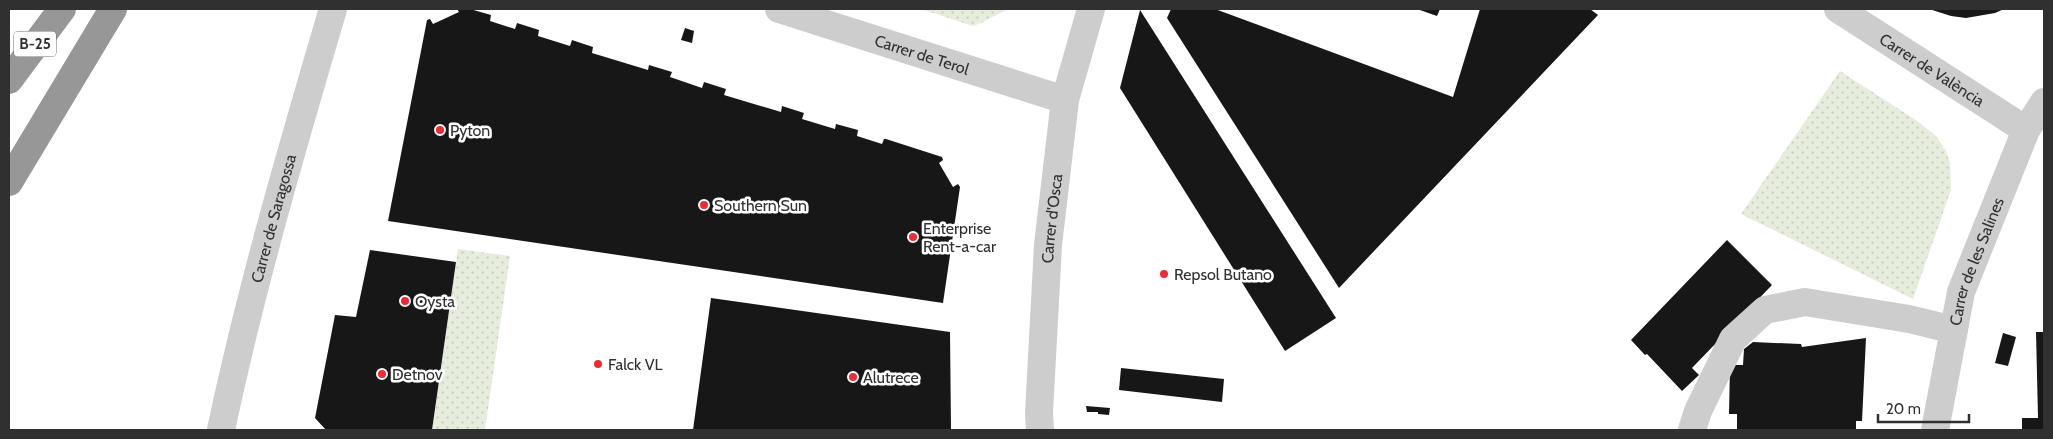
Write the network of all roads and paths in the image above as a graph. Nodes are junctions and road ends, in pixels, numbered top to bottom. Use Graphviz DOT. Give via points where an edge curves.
graph roads {
  1 [pos="62,9"];
  2 [pos="113,9"];
  3 [pos="333,9"];
  4 [pos="779,9"];
  5 [pos="1092,9"];
  6 [pos="1838,9"];
  7 [pos="9,80"];
  8 [pos="1065,100"];
  9 [pos="2044,102"];
  10 [pos="2026,130"];
  11 [pos="9,182"];
  12 [pos="1954,330"];
  13 [pos="222,430"];
  14 [pos="1040,430"];
  15 [pos="1692,430"];
  16 [pos="1935,430"];
  1 -- 7 [label="highway, B-25"];
  2 -- 11 [label="highway"];
  3 -- 13 [label="street, Carrer de Saragossa" via="264,252"];
  4 -- 8 [label="street, Carrer de Terol"];
  5 -- 8 [label="street, Carrer d'Osca"];
  6 -- 10 [label="street, Carrer de València"];
  8 -- 14 [label="street, Carrer d'Osca" via="1048,245"];
  9 -- 10 [label="street, Carrer de les Salines"];
  10 -- 12 [label="street, Carrer de les Salines" via="1961,292"];
  12 -- 15 [label="street" via="1805,302 1765,310 1733,339"];
  12 -- 16 [label="street, Carrer de les Salines"];
}
